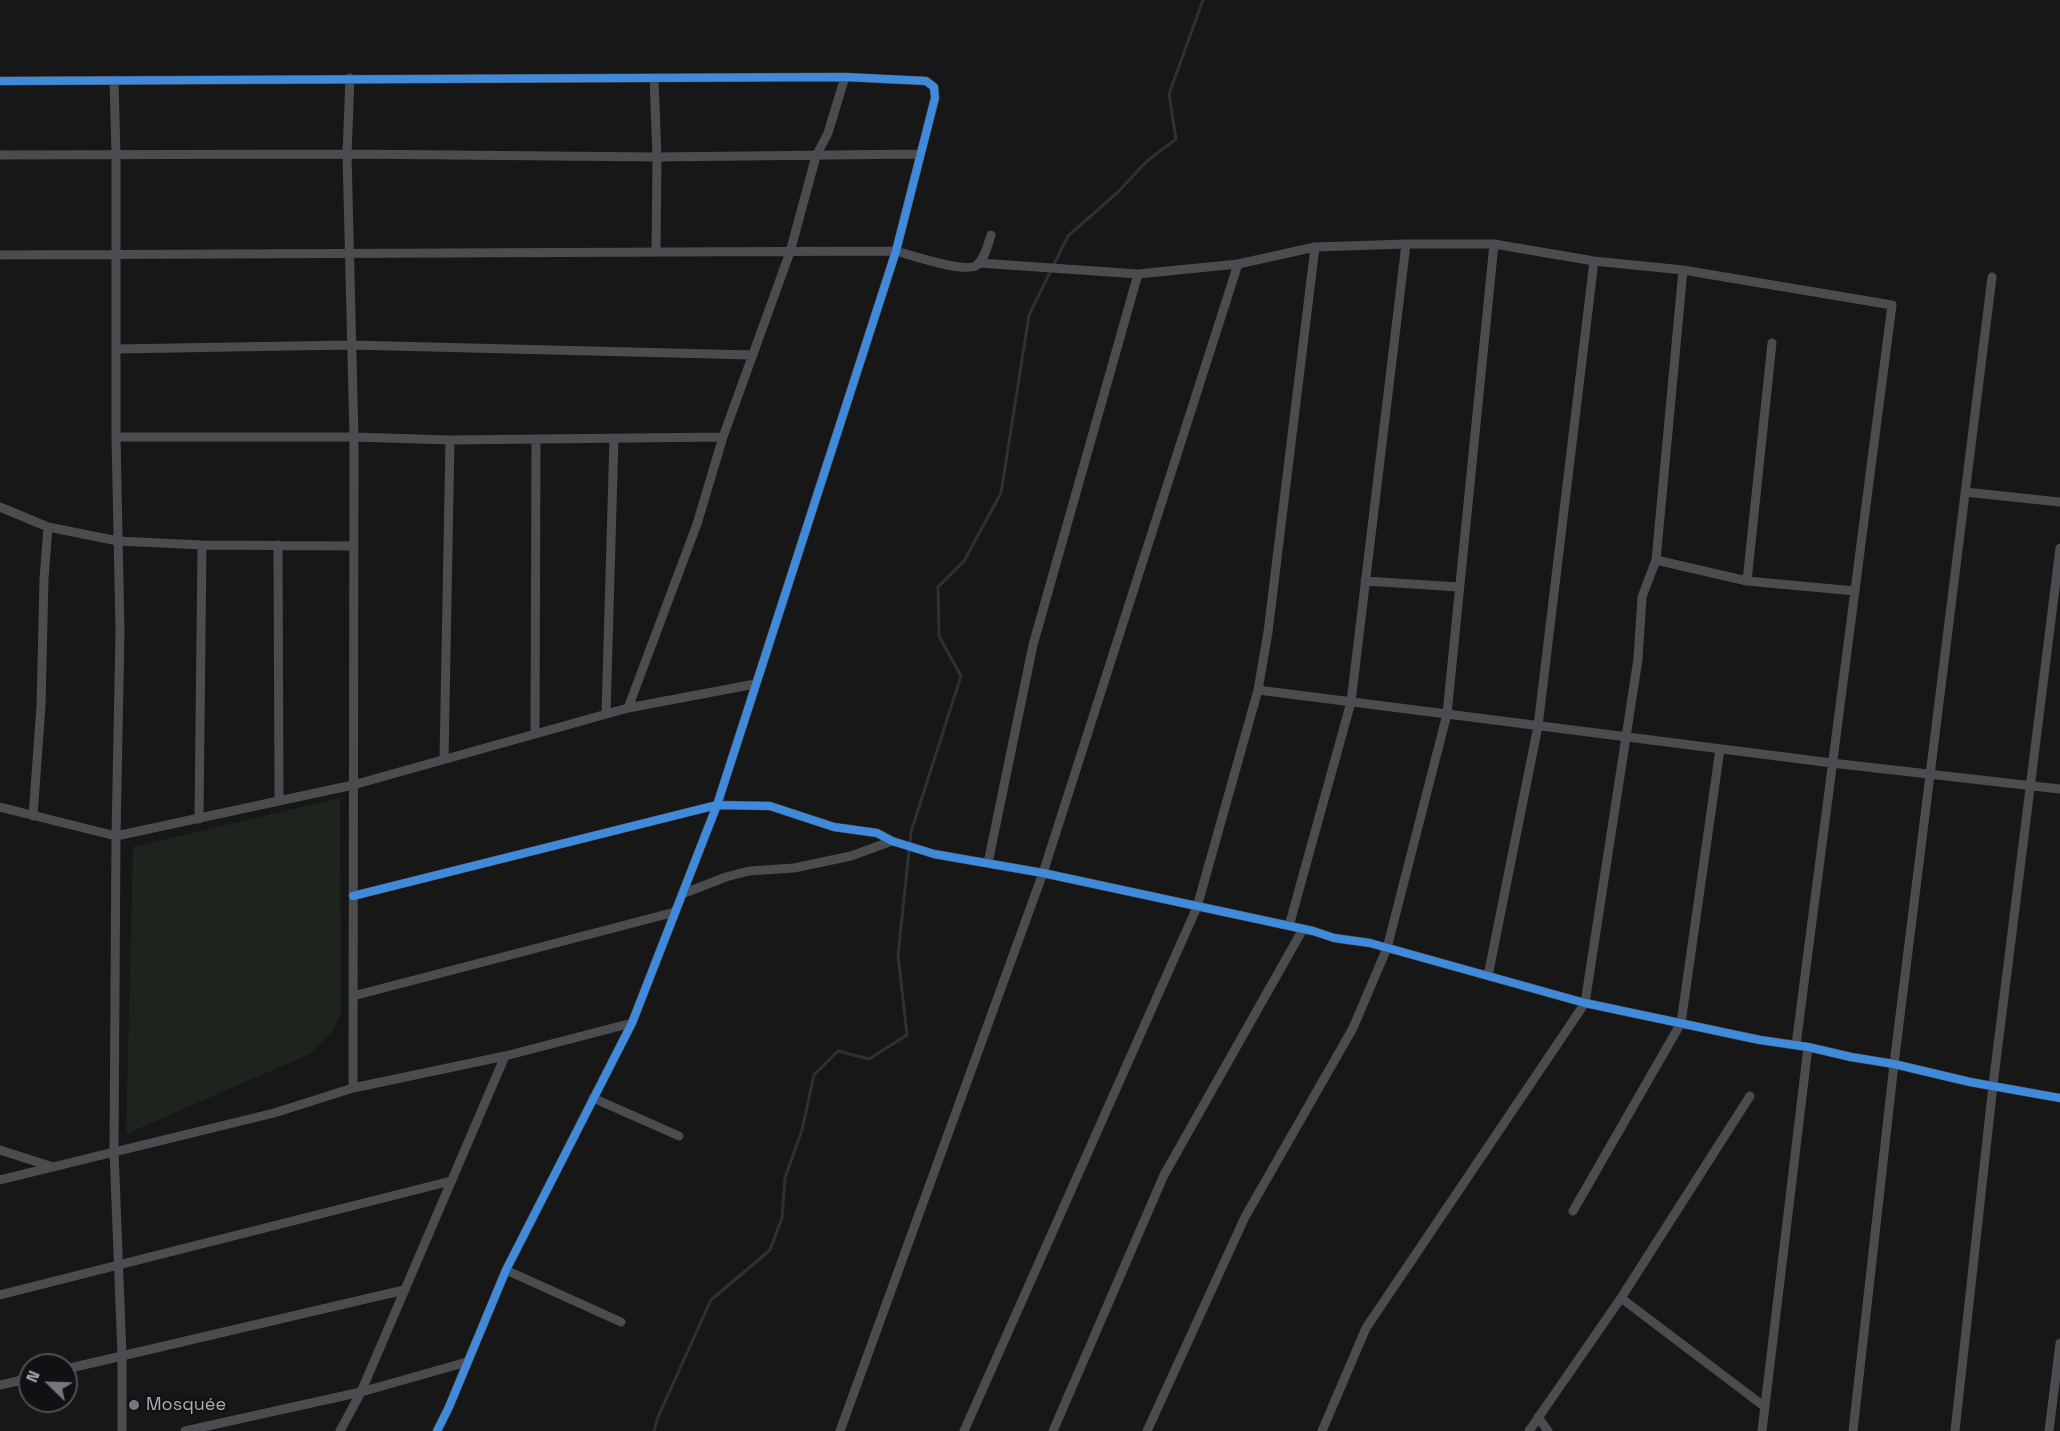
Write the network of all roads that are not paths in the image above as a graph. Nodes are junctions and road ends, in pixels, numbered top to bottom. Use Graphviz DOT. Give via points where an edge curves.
graph roads {
  1 [pos="844,77"];
  2 [pos="350,78"];
  3 [pos="654,78"];
  4 [pos="114,80"];
  5 [pos="0,81"];
  6 [pos="116,154"];
  7 [pos="347,154"];
  8 [pos="920,154"];
  9 [pos="0,155"];
  10 [pos="816,156"];
  11 [pos="657,157"];
  12 [pos="991,236"];
  13 [pos="1406,244"];
  14 [pos="1494,244"];
  15 [pos="1315,247"];
  16 [pos="896,251"];
  17 [pos="656,252"];
  18 [pos="790,252"];
  19 [pos="350,253"];
  20 [pos="115,254"];
  21 [pos="0,255"];
  22 [pos="1594,261"];
  23 [pos="979,263"];
  24 [pos="1238,264"];
  25 [pos="1683,270"];
  26 [pos="1138,274"];
  27 [pos="1992,277"];
  28 [pos="1772,343"];
  29 [pos="350,345"];
  30 [pos="116,349"];
  31 [pos="752,355"];
  32 [pos="116,436"];
  33 [pos="354,437"];
  34 [pos="723,437"];
  35 [pos="614,438"];
  36 [pos="536,439"];
  37 [pos="450,440"];
  38 [pos="1965,492"];
  39 [pos="2060,502"];
  40 [pos="0,507"];
  41 [pos="48,527"];
  42 [pos="118,541"];
  43 [pos="201,545"];
  44 [pos="278,545"];
  45 [pos="353,546"];
  46 [pos="2060,548"];
  47 [pos="1656,560"];
  48 [pos="1747,581"];
  49 [pos="1365,582"];
  50 [pos="1460,587"];
  51 [pos="1855,591"];
  52 [pos="754,684"];
  53 [pos="1258,690"];
  54 [pos="1351,702"];
  55 [pos="628,708"];
  56 [pos="606,714"];
  57 [pos="1447,714"];
  58 [pos="1538,726"];
  59 [pos="535,734"];
  60 [pos="1627,737"];
  61 [pos="1720,749"];
  62 [pos="444,759"];
  63 [pos="1832,763"];
  64 [pos="1930,774"];
  65 [pos="353,785"];
  66 [pos="2031,786"];
  67 [pos="2060,789"];
  68 [pos="279,800"];
  69 [pos="717,805"];
  70 [pos="0,807"];
  71 [pos="33,816"];
  72 [pos="199,819"];
  73 [pos="116,836"];
  74 [pos="892,841"];
  75 [pos="988,863"];
  76 [pos="1043,873"];
  77 [pos="682,894"];
  78 [pos="353,896"];
  79 [pos="1197,906"];
  80 [pos="675,912"];
  81 [pos="1289,926"];
  82 [pos="1303,929"];
  83 [pos="1387,948"];
  84 [pos="1488,976"];
  85 [pos="353,996"];
  86 [pos="1585,1003"];
  87 [pos="632,1023"];
  88 [pos="1681,1023"];
  89 [pos="1796,1045"];
  90 [pos="1808,1047"];
  91 [pos="505,1056"];
  92 [pos="1894,1064"];
  93 [pos="1993,1085"];
  94 [pos="353,1088"];
  95 [pos="1750,1096"];
  96 [pos="593,1098"];
  97 [pos="2060,1098"];
  98 [pos="679,1136"];
  99 [pos="0,1150"];
  100 [pos="114,1151"];
  101 [pos="54,1167"];
  102 [pos="0,1180"];
  103 [pos="451,1181"];
  104 [pos="1573,1211"];
  105 [pos="118,1264"];
  106 [pos="506,1270"];
  107 [pos="404,1290"];
  108 [pos="0,1295"];
  109 [pos="1621,1298"];
  110 [pos="621,1323"];
  111 [pos="2060,1343"];
  112 [pos="122,1355"];
  113 [pos="467,1362"];
  114 [pos="78,1366"];
  115 [pos="18,1381"];
  116 [pos="0,1385"];
  117 [pos="361,1392"];
  118 [pos="1765,1407"];
  119 [pos="1538,1417"];
  120 [pos="122,1431"];
  121 [pos="185,1431"];
  122 [pos="340,1431"];
  123 [pos="437,1431"];
  124 [pos="840,1431"];
  125 [pos="964,1431"];
  126 [pos="1053,1431"];
  127 [pos="1147,1431"];
  128 [pos="1322,1431"];
  129 [pos="1529,1431"];
  130 [pos="1548,1431"];
  131 [pos="1762,1431"];
  132 [pos="1853,1431"];
  133 [pos="1955,1431"];
  134 [pos="2049,1431"];
  1 -- 3 [label="street"];
  1 -- 8 [label="street" via="926,81 934,87 935,98"];
  1 -- 10 [label="street" via="828,133"];
  2 -- 3 [label="street"];
  2 -- 4 [label="street"];
  2 -- 7 [label="street"];
  3 -- 11 [label="street"];
  4 -- 5 [label="street"];
  4 -- 6 [label="street"];
  6 -- 7 [label="street"];
  6 -- 9 [label="street"];
  6 -- 20 [label="street"];
  7 -- 11 [label="street"];
  7 -- 19 [label="street"];
  8 -- 10 [label="street"];
  8 -- 16 [label="street"];
  10 -- 11 [label="street"];
  10 -- 18 [label="street"];
  11 -- 17 [label="street"];
  12 -- 23 [label="street"];
  13 -- 14 [label="street"];
  13 -- 15 [label="street"];
  13 -- 49 [label="street"];
  14 -- 22 [label="street"];
  14 -- 50 [label="street"];
  15 -- 24 [label="street"];
  15 -- 53 [label="street"];
  16 -- 18 [label="street"];
  16 -- 23 [label="street" via="959,267 972,268"];
  16 -- 52 [label="street"];
  17 -- 18 [label="street"];
  17 -- 19 [label="street"];
  18 -- 31 [label="street"];
  19 -- 20 [label="street"];
  19 -- 29 [label="street"];
  20 -- 21 [label="street"];
  20 -- 30 [label="street"];
  22 -- 25 [label="street"];
  22 -- 58 [label="street"];
  23 -- 26 [label="street"];
  24 -- 26 [label="street"];
  24 -- 76 [label="street"];
  25 -- 47 [label="street"];
  25 -- 51 [label="street" via="1892,305"];
  26 -- 75 [label="street" via="1033,645"];
  27 -- 38 [label="street"];
  28 -- 48 [label="street"];
  29 -- 30 [label="street"];
  29 -- 31 [label="street"];
  29 -- 33 [label="street"];
  30 -- 32 [label="street"];
  31 -- 34 [label="street"];
  32 -- 33 [label="street"];
  32 -- 42 [label="street"];
  33 -- 37 [label="street"];
  33 -- 45 [label="street"];
  34 -- 35 [label="street"];
  34 -- 55 [label="street" via="697,524"];
  35 -- 36 [label="street"];
  35 -- 56 [label="street"];
  36 -- 37 [label="street"];
  36 -- 59 [label="street"];
  37 -- 62 [label="street"];
  38 -- 39 [label="street"];
  38 -- 64 [label="street"];
  40 -- 41 [label="street"];
  41 -- 42 [label="street"];
  41 -- 71 [label="street"];
  42 -- 43 [label="street"];
  42 -- 73 [label="street"];
  43 -- 44 [label="street"];
  43 -- 72 [label="street"];
  44 -- 45 [label="street"];
  44 -- 68 [label="street"];
  45 -- 65 [label="street"];
  46 -- 66 [label="street"];
  47 -- 48 [label="street"];
  47 -- 60 [label="street" via="1642,597"];
  48 -- 51 [label="street"];
  49 -- 50 [label="street"];
  49 -- 54 [label="street"];
  50 -- 57 [label="street"];
  51 -- 63 [label="street"];
  52 -- 55 [label="street"];
  52 -- 69 [label="street"];
  53 -- 54 [label="street"];
  53 -- 79 [label="street"];
  54 -- 57 [label="street"];
  54 -- 81 [label="street"];
  55 -- 56 [label="street"];
  56 -- 59 [label="street"];
  57 -- 58 [label="street"];
  57 -- 83 [label="street"];
  58 -- 60 [label="street"];
  58 -- 84 [label="street"];
  59 -- 62 [label="street"];
  60 -- 61 [label="street"];
  60 -- 86 [label="street"];
  61 -- 63 [label="street"];
  61 -- 88 [label="street"];
  62 -- 65 [label="street"];
  63 -- 64 [label="street"];
  63 -- 89 [label="street"];
  64 -- 66 [label="street"];
  64 -- 92 [label="street"];
  65 -- 68 [label="street"];
  65 -- 78 [label="street"];
  66 -- 67 [label="street"];
  66 -- 93 [label="street"];
  68 -- 72 [label="street"];
  69 -- 74 [label="street" via="770,806 834,827 877,833"];
  69 -- 77 [label="street"];
  69 -- 78 [label="street"];
  70 -- 71 [label="street"];
  71 -- 73 [label="street"];
  72 -- 73 [label="street"];
  73 -- 100 [label="street"];
  74 -- 75 [label="street" via="934,854"];
  74 -- 77 [label="street" via="851,856 794,868 748,871"];
  75 -- 76 [label="street"];
  76 -- 79 [label="street"];
  76 -- 124 [label="street"];
  77 -- 80 [label="street"];
  78 -- 85 [label="street"];
  79 -- 81 [label="street"];
  79 -- 125 [label="street"];
  80 -- 85 [label="street"];
  80 -- 87 [label="street"];
  81 -- 82 [label="street"];
  82 -- 83 [label="street"];
  82 -- 126 [label="street" via="1164,1175"];
  83 -- 84 [label="street"];
  83 -- 127 [label="street" via="1353,1028 1245,1217"];
  84 -- 86 [label="street"];
  85 -- 94 [label="street"];
  86 -- 88 [label="street"];
  86 -- 128 [label="street" via="1366,1328"];
  87 -- 91 [label="street"];
  87 -- 96 [label="street"];
  88 -- 89 [label="street"];
  88 -- 104 [label="street"];
  89 -- 90 [label="street"];
  90 -- 92 [label="street"];
  90 -- 118 [label="street"];
  91 -- 94 [label="street"];
  91 -- 103 [label="street"];
  92 -- 93 [label="street"];
  92 -- 132 [label="street"];
  93 -- 97 [label="street"];
  93 -- 133 [label="street"];
  94 -- 100 [label="street" via="274,1113"];
  95 -- 109 [label="street"];
  96 -- 98 [label="street"];
  96 -- 106 [label="street"];
  99 -- 101 [label="street"];
  100 -- 101 [label="street"];
  100 -- 105 [label="street"];
  101 -- 102 [label="street"];
  103 -- 105 [label="street"];
  103 -- 107 [label="street"];
  105 -- 108 [label="street"];
  105 -- 112 [label="street"];
  106 -- 110 [label="street"];
  106 -- 113 [label="street"];
  107 -- 112 [label="street"];
  107 -- 117 [label="street"];
  109 -- 118 [label="street"];
  109 -- 119 [label="street"];
  111 -- 134 [label="street"];
  112 -- 114 [label="street"];
  112 -- 120 [label="street"];
  113 -- 117 [label="street"];
  113 -- 123 [label="street"];
  115 -- 116 [label="street"];
  117 -- 121 [label="street"];
  117 -- 122 [label="street"];
  118 -- 131 [label="street"];
  119 -- 129 [label="street"];
  119 -- 130 [label="street"];
}
